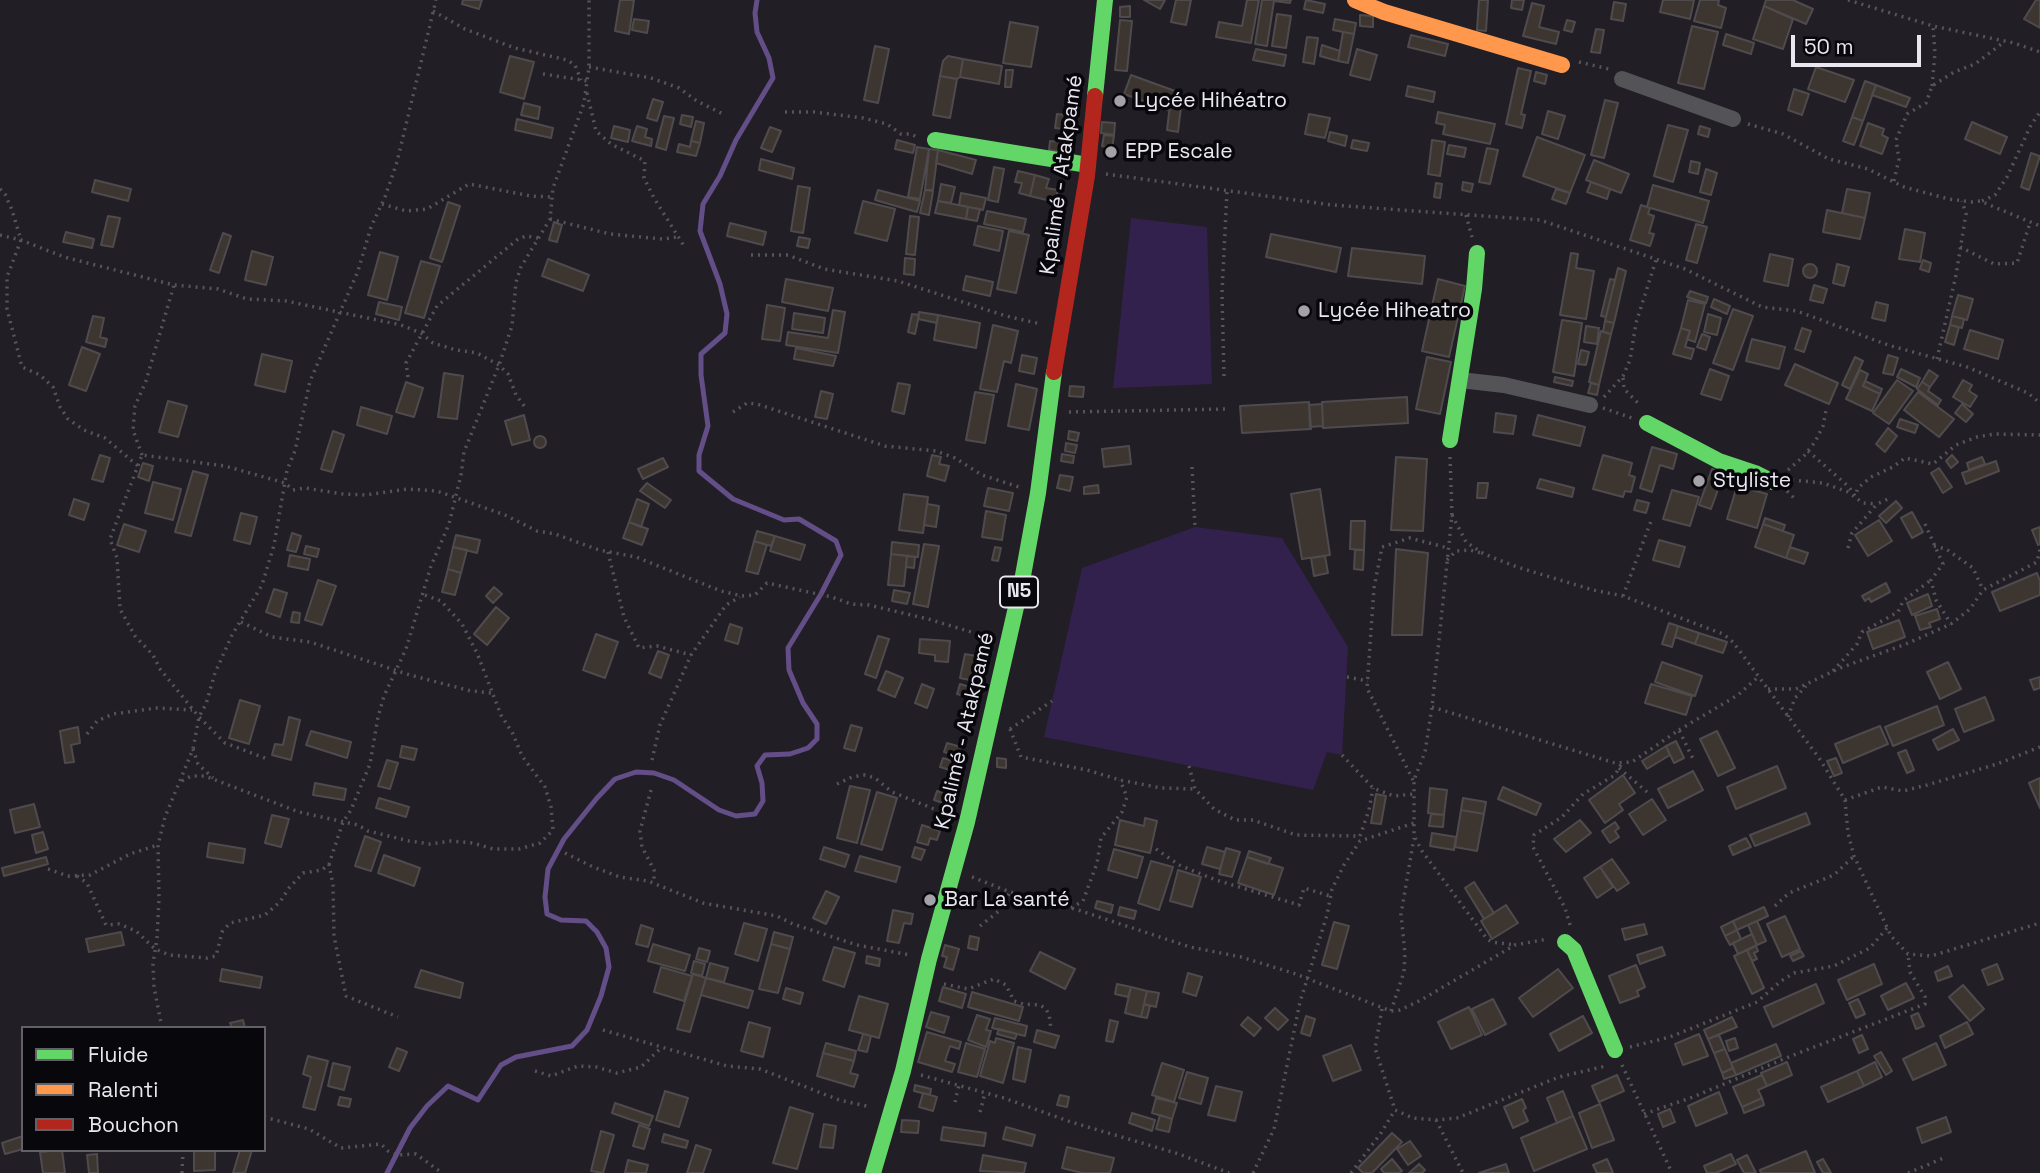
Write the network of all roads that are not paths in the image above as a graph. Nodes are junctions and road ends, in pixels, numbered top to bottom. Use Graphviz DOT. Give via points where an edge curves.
graph roads {
  1 [pos="1105,0"];
  2 [pos="1355,0"];
  3 [pos="1562,65"];
  4 [pos="1622,79"];
  5 [pos="1733,119"];
  6 [pos="935,140"];
  7 [pos="1087,170"];
  8 [pos="1477,253"];
  9 [pos="1460,380"];
  10 [pos="1590,405"];
  11 [pos="1647,423"];
  12 [pos="1450,440"];
  13 [pos="1776,480"];
  14 [pos="1565,942"];
  15 [pos="1618,1056"];
  16 [pos="873,1173"];
  1 -- 7 [label="main road, Kpalimé - Atakpamé / N5"];
  2 -- 3 [label="main road"];
  4 -- 5 [label="street"];
  6 -- 7 [label="main road"];
  7 -- 16 [label="main road, Kpalimé - Atakpamé / N5" via="1022,581 967,822"];
  8 -- 9 [label="main road"];
  9 -- 10 [label="street"];
  9 -- 12 [label="main road"];
  11 -- 13 [label="main road" via="1719,461"];
  14 -- 15 [label="main road" via="1574,950"];
}
